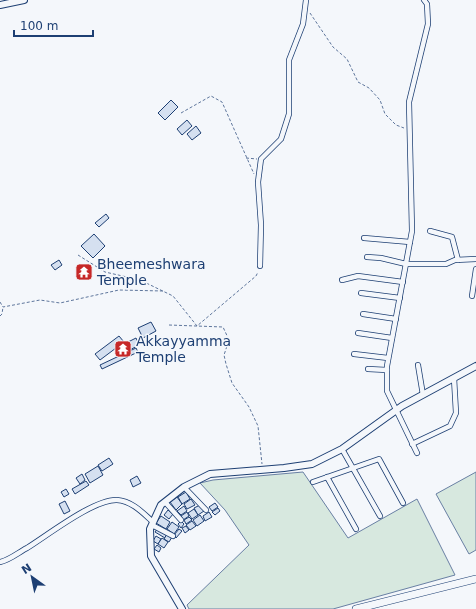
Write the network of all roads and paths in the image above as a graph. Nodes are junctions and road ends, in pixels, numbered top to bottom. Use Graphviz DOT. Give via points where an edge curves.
graph roads {
  1 [pos="24,0"];
  2 [pos="306,0"];
  3 [pos="424,0"];
  4 [pos="0,6"];
  5 [pos="305,6"];
  6 [pos="181,113"];
  7 [pos="409,129"];
  8 [pos="246,158"];
  9 [pos="261,159"];
  10 [pos="258,182"];
  11 [pos="430,231"];
  12 [pos="364,238"];
  13 [pos="410,242"];
  14 [pos="78,256"];
  15 [pos="367,257"];
  16 [pos="476,259"];
  17 [pos="458,260"];
  18 [pos="406,264"];
  19 [pos="260,266"];
  20 [pos="476,269"];
  21 [pos="342,280"];
  22 [pos="402,282"];
  23 [pos="164,292"];
  24 [pos="361,293"];
  25 [pos="472,296"];
  26 [pos="400,298"];
  27 [pos="0,302"];
  28 [pos="3,306"];
  29 [pos="363,314"];
  30 [pos="0,316"];
  31 [pos="396,319"];
  32 [pos="169,325"];
  33 [pos="197,326"];
  34 [pos="358,333"];
  35 [pos="392,338"];
  36 [pos="354,354"];
  37 [pos="388,358"];
  38 [pos="418,365"];
  39 [pos="476,366"];
  40 [pos="368,369"];
  41 [pos="387,370"];
  42 [pos="454,378"];
  43 [pos="423,395"];
  44 [pos="395,411"];
  45 [pos="412,444"];
  46 [pos="342,449"];
  47 [pos="417,453"];
  48 [pos="352,467"];
  49 [pos="262,469"];
  50 [pos="327,477"];
  51 [pos="313,482"];
  52 [pos="184,487"];
  53 [pos="165,502"];
  54 [pos="402,503"];
  55 [pos="206,510"];
  56 [pos="380,516"];
  57 [pos="181,520"];
  58 [pos="153,523"];
  59 [pos="356,528"];
  60 [pos="173,536"];
  61 [pos="0,562"];
  62 [pos="476,579"];
  63 [pos="182,609"];
  64 [pos="356,609"];
  1 -- 4 [label="street"];
  2 -- 5 [label="street"];
  3 -- 7 [label="street" via="427,4 428,24 410,102"];
  5 -- 7 [label="path" via="333,47 347,59 358,82 369,88 380,100 385,114 396,125"];
  5 -- 9 [label="street" via="303,24 288,60 289,114 280,139"];
  6 -- 8 [label="path" via="211,96 222,102"];
  7 -- 13 [label="street" via="412,166"];
  8 -- 9 [label="path"];
  8 -- 10 [label="path"];
  9 -- 10 [label="street"];
  10 -- 19 [label="street"];
  11 -- 17 [label="street" via="452,237"];
  12 -- 13 [label="street"];
  13 -- 18 [label="street"];
  14 -- 23 [label="path" via="105,272 140,280"];
  15 -- 18 [label="street"];
  16 -- 17 [label="street"];
  17 -- 18 [label="street" via="446,264"];
  18 -- 22 [label="street"];
  19 -- 33 [label="path" via="256,276"];
  20 -- 25 [label="street"];
  21 -- 22 [label="street" via="358,276"];
  22 -- 26 [label="street"];
  23 -- 28 [label="path" via="119,290 60,303 40,300"];
  23 -- 33 [label="path" via="173,296"];
  24 -- 26 [label="street"];
  26 -- 31 [label="street"];
  27 -- 28 [label="path"];
  28 -- 30 [label="path"];
  29 -- 31 [label="street"];
  31 -- 35 [label="street"];
  32 -- 33 [label="path"];
  33 -- 49 [label="path" via="223,327 227,334 229,340 224,355 226,364 232,383 249,407 258,426"];
  34 -- 35 [label="street"];
  35 -- 37 [label="street"];
  36 -- 37 [label="street"];
  37 -- 41 [label="street"];
  38 -- 43 [label="street"];
  39 -- 42 [label="street"];
  40 -- 41 [label="street"];
  41 -- 44 [label="street" via="386,391"];
  42 -- 43 [label="street"];
  42 -- 45 [label="street" via="456,413 450,426"];
  43 -- 44 [label="street"];
  44 -- 45 [label="street"];
  44 -- 46 [label="street"];
  45 -- 47 [label="street"];
  46 -- 48 [label="street"];
  46 -- 49 [label="street" via="312,464"];
  48 -- 50 [label="street"];
  48 -- 54 [label="street" via="379,459"];
  48 -- 56 [label="street"];
  49 -- 52 [label="street" via="210,474"];
  50 -- 51 [label="street"];
  50 -- 59 [label="street"];
  52 -- 53 [label="street"];
  52 -- 55 [label="street"];
  53 -- 57 [label="street"];
  53 -- 58 [label="street"];
  58 -- 60 [label="street"];
  58 -- 61 [label="street" via="138,508 126,502 116,500 104,503 82,512"];
  58 -- 63 [label="street" via="150,529 151,556"];
  62 -- 64 [label="main road"];
}
